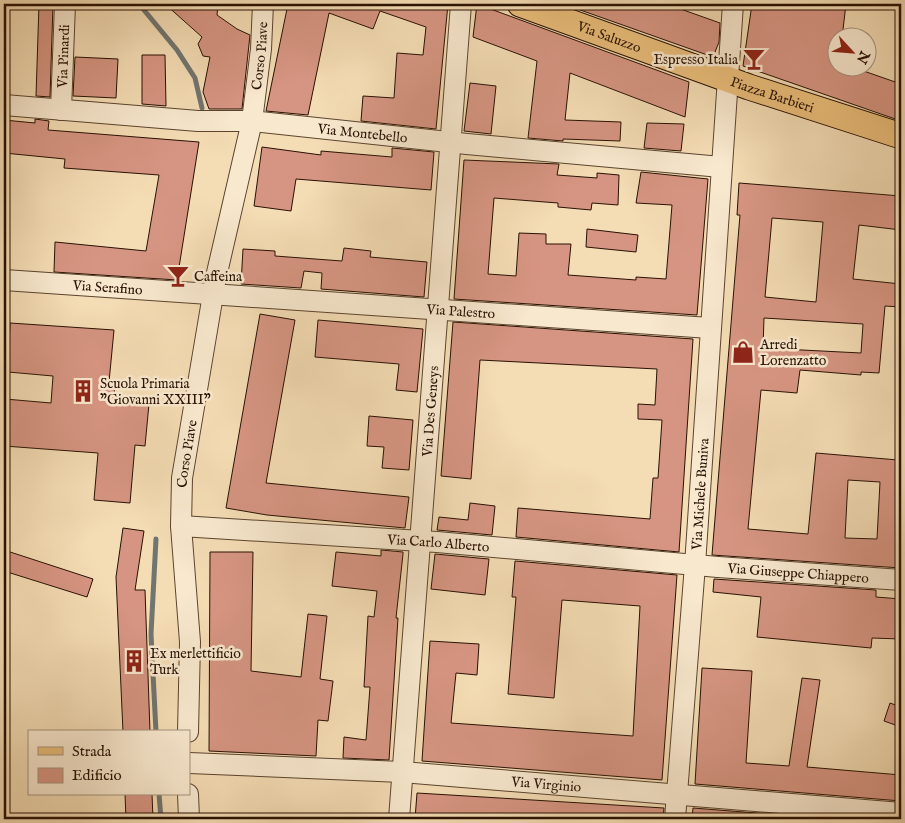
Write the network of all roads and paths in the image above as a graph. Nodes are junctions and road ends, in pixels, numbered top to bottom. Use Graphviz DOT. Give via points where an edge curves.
graph roads {
  1 [pos="65,4"];
  2 [pos="263,4"];
  3 [pos="461,4"];
  4 [pos="520,4"];
  5 [pos="733,4"];
  6 [pos="727,78"];
  7 [pos="4,105"];
  8 [pos="61,110"];
  9 [pos="252,120"];
  10 [pos="901,136"];
  11 [pos="450,142"];
  12 [pos="721,167"];
  13 [pos="4,280"];
  14 [pos="212,293"];
  15 [pos="439,308"];
  16 [pos="710,328"];
  17 [pos="182,526"];
  18 [pos="422,540"];
  19 [pos="695,565"];
  20 [pos="901,580"];
  21 [pos="188,730"];
  22 [pos="190,763"];
  23 [pos="402,772"];
  24 [pos="676,794"];
  25 [pos="188,796"];
  26 [pos="901,813"];
  27 [pos="189,819"];
  28 [pos="399,819"];
  29 [pos="675,819"];
  1 -- 8 [label="street, Via Pinardi"];
  2 -- 9 [label="street, Corso Piave" via="262,50"];
  3 -- 11 [label="street, Via Des Geneys"];
  4 -- 6 [label="main road, Via Saluzzo"];
  5 -- 6 [label="street"];
  6 -- 10 [label="main road, Piazza Barbieri"];
  6 -- 12 [label="street, Piazza Barbieri"];
  7 -- 8 [label="street, Via Montebello"];
  8 -- 9 [label="street, Via Montebello" via="198,121"];
  9 -- 11 [label="street, Via Montebello"];
  9 -- 14 [label="street, Corso Piave"];
  11 -- 12 [label="street, Via Montebello"];
  11 -- 15 [label="street, Via Des Geneys"];
  12 -- 16 [label="street, Via Michele Buniva"];
  13 -- 14 [label="street, Via Serafino"];
  14 -- 15 [label="street, Via Palestro"];
  14 -- 17 [label="street, Corso Piave" via="182,478"];
  15 -- 16 [label="street, Via Palestro"];
  15 -- 18 [label="street, Via Des Geneys"];
  16 -- 19 [label="street, Via Michele Buniva"];
  17 -- 18 [label="street, Via Carlo Alberto"];
  17 -- 21 [label="street, Corso Piave" via="190,642"];
  18 -- 19 [label="street, Via Carlo Alberto"];
  18 -- 23 [label="street, Via Des Geneys"];
  19 -- 20 [label="street, Via Giuseppe Chiappero"];
  19 -- 24 [label="street, Via Michele Buniva"];
  22 -- 23 [label="street, Via Virginio"];
  23 -- 24 [label="street, Via Virginio"];
  23 -- 28 [label="street, Via Des Geneys"];
  24 -- 26 [label="street, Via Virginio"];
  24 -- 29 [label="street, Via Michele Buniva"];
  25 -- 27 [label="street"];
}
